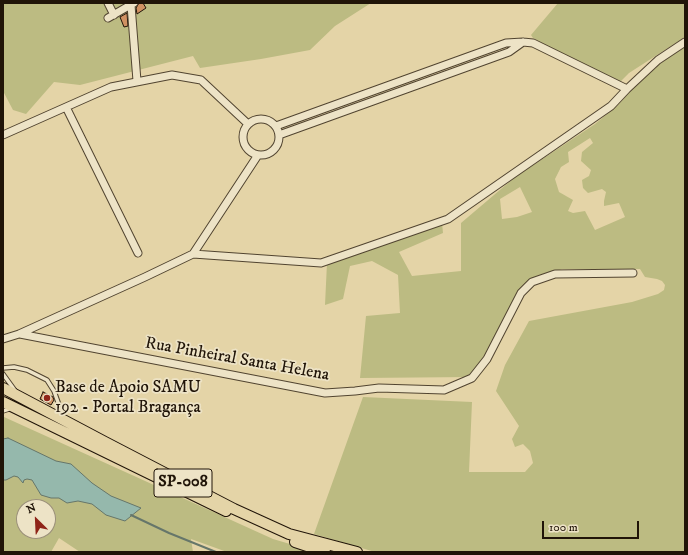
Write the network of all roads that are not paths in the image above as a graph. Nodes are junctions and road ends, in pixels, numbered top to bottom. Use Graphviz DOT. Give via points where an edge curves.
graph roads {
  1 [pos="108,3"];
  2 [pos="132,4"];
  3 [pos="523,42"];
  4 [pos="685,42"];
  5 [pos="137,81"];
  6 [pos="627,89"];
  7 [pos="66,106"];
  8 [pos="248,124"];
  9 [pos="276,126"];
  10 [pos="3,135"];
  11 [pos="279,135"];
  12 [pos="258,155"];
  13 [pos="138,253"];
  14 [pos="193,254"];
  15 [pos="633,273"];
  16 [pos="19,334"];
  17 [pos="3,339"];
  18 [pos="3,368"];
  19 [pos="3,374"];
  20 [pos="3,388"];
  21 [pos="18,395"];
  22 [pos="3,402"];
  23 [pos="59,405"];
  24 [pos="21,407"];
  25 [pos="3,411"];
  26 [pos="325,552"];
  27 [pos="357,552"];
  1 -- 2 [label="street" via="111,16"];
  2 -- 5 [label="street"];
  3 -- 6 [label="street" via="533,43"];
  3 -- 9 [label="street" via="506,43"];
  3 -- 11 [label="street" via="509,52"];
  4 -- 6 [label="street" via="658,60"];
  5 -- 7 [label="street" via="111,87"];
  5 -- 8 [label="street" via="172,75 201,80"];
  6 -- 14 [label="street" via="611,106 448,219 321,263"];
  7 -- 10 [label="street"];
  7 -- 13 [label="street"];
  8 -- 9 [label="street" via="266,119"];
  8 -- 12 [label="street" via="243,140 248,150"];
  9 -- 11 [label="street"];
  11 -- 12 [label="street" via="274,150 269,154"];
  12 -- 14 [label="street"];
  14 -- 16 [label="street"];
  15 -- 16 [label="street, Rua Pinheiral Santa Helena" via="555,274 532,282 521,293 487,359 472,378 444,390 379,388 325,393"];
  16 -- 17 [label="street"];
  18 -- 23 [label="lane" via="27,370 47,380"];
  19 -- 21 [label="lane"];
  20 -- 21 [label="main road, SP-008"];
  21 -- 24 [label="lane"];
  21 -- 27 [label="main road, SP-008" via="234,509 289,534"];
  22 -- 24 [label="main road, SP-008"];
  24 -- 25 [label="lane"];
  24 -- 26 [label="main road, SP-008" via="202,501 285,538"];
}
